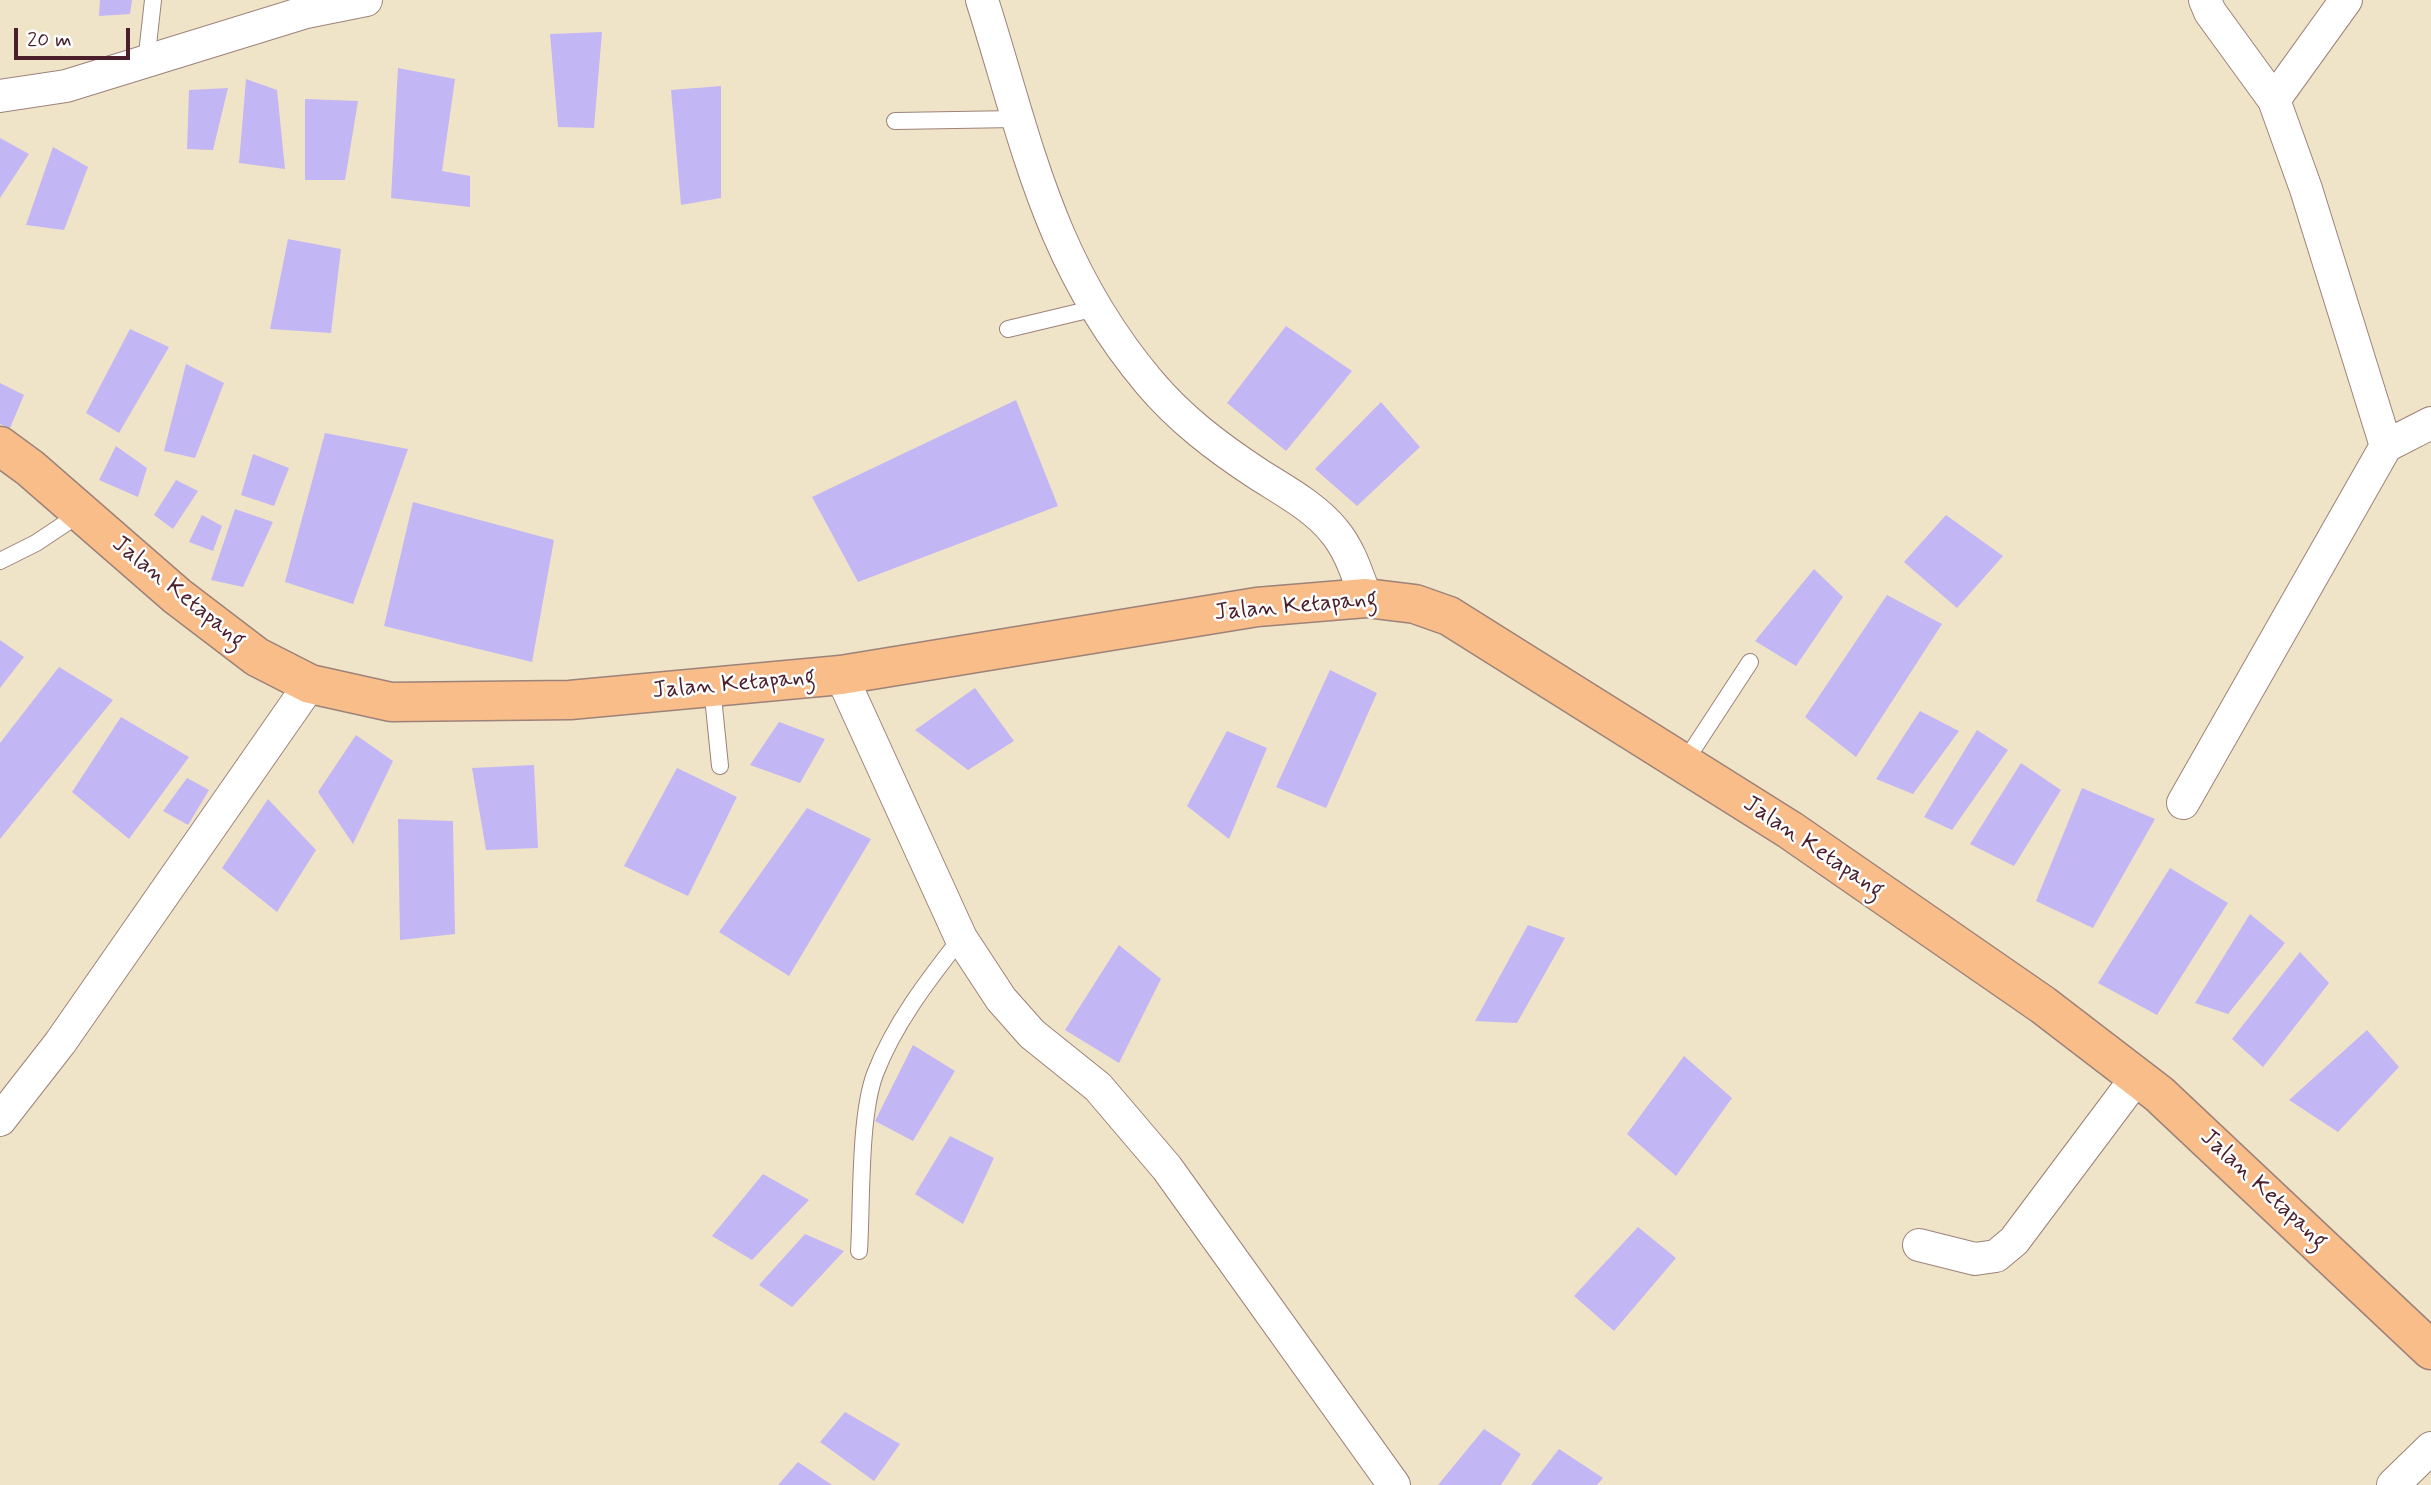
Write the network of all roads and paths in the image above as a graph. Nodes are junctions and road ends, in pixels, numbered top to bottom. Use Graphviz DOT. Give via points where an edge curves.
graph roads {
  1 [pos="153,0"];
  2 [pos="366,0"];
  3 [pos="982,0"];
  4 [pos="2205,0"];
  5 [pos="2346,0"];
  6 [pos="146,63"];
  7 [pos="0,96"];
  8 [pos="2274,100"];
  9 [pos="1016,119"];
  10 [pos="895,121"];
  11 [pos="1096,308"];
  12 [pos="1009,330"];
  13 [pos="2431,423"];
  14 [pos="0,446"];
  15 [pos="2386,446"];
  16 [pos="81,513"];
  17 [pos="0,561"];
  18 [pos="1366,598"];
  19 [pos="1750,662"];
  20 [pos="841,675"];
  21 [pos="310,684"];
  22 [pos="712,687"];
  23 [pos="1684,763"];
  24 [pos="720,766"];
  25 [pos="2183,803"];
  26 [pos="961,938"];
  27 [pos="2137,1077"];
  28 [pos="0,1121"];
  29 [pos="1919,1245"];
  30 [pos="859,1251"];
  31 [pos="2431,1350"];
  32 [pos="2431,1448"];
  33 [pos="1394,1485"];
  34 [pos="2393,1485"];
  1 -- 6 [label="lane"];
  2 -- 6 [label="street" via="306,12"];
  3 -- 9 [label="street"];
  4 -- 8 [label="street"];
  5 -- 8 [label="street"];
  6 -- 7 [label="street" via="66,86"];
  8 -- 15 [label="street"];
  9 -- 10 [label="lane"];
  9 -- 11 [label="street" via="1041,196"];
  11 -- 12 [label="lane"];
  11 -- 18 [label="street" via="1147,380 1182,419 1333,529 1349,552"];
  13 -- 15 [label="street"];
  14 -- 16 [label="main road, Jalan Ketapang"];
  15 -- 25 [label="street"];
  16 -- 17 [label="lane"];
  16 -- 21 [label="main road, Jalan Ketapang" via="257,657"];
  18 -- 20 [label="main road, Jalan Ketapang" via="1257,607"];
  18 -- 23 [label="main road, Jalan Ketapang" via="1415,604 1449,616"];
  19 -- 23 [label="lane"];
  20 -- 22 [label="main road, Jalan Ketapang"];
  20 -- 26 [label="street"];
  21 -- 22 [label="main road, Jalan Ketapang" via="391,702 453,703 570,700"];
  21 -- 28 [label="street"];
  22 -- 24 [label="lane"];
  23 -- 27 [label="main road, Jalan Ketapang" via="1790,830"];
  26 -- 30 [label="lane" via="917,994 874,1074 867,1108"];
  26 -- 33 [label="street" via="1001,999 1032,1034 1098,1087 1167,1168"];
  27 -- 29 [label="street" via="2014,1241 1996,1256 1975,1259"];
  27 -- 31 [label="main road, Jalan Ketapang" via="2281,1205"];
  32 -- 34 [label="street"];
}
